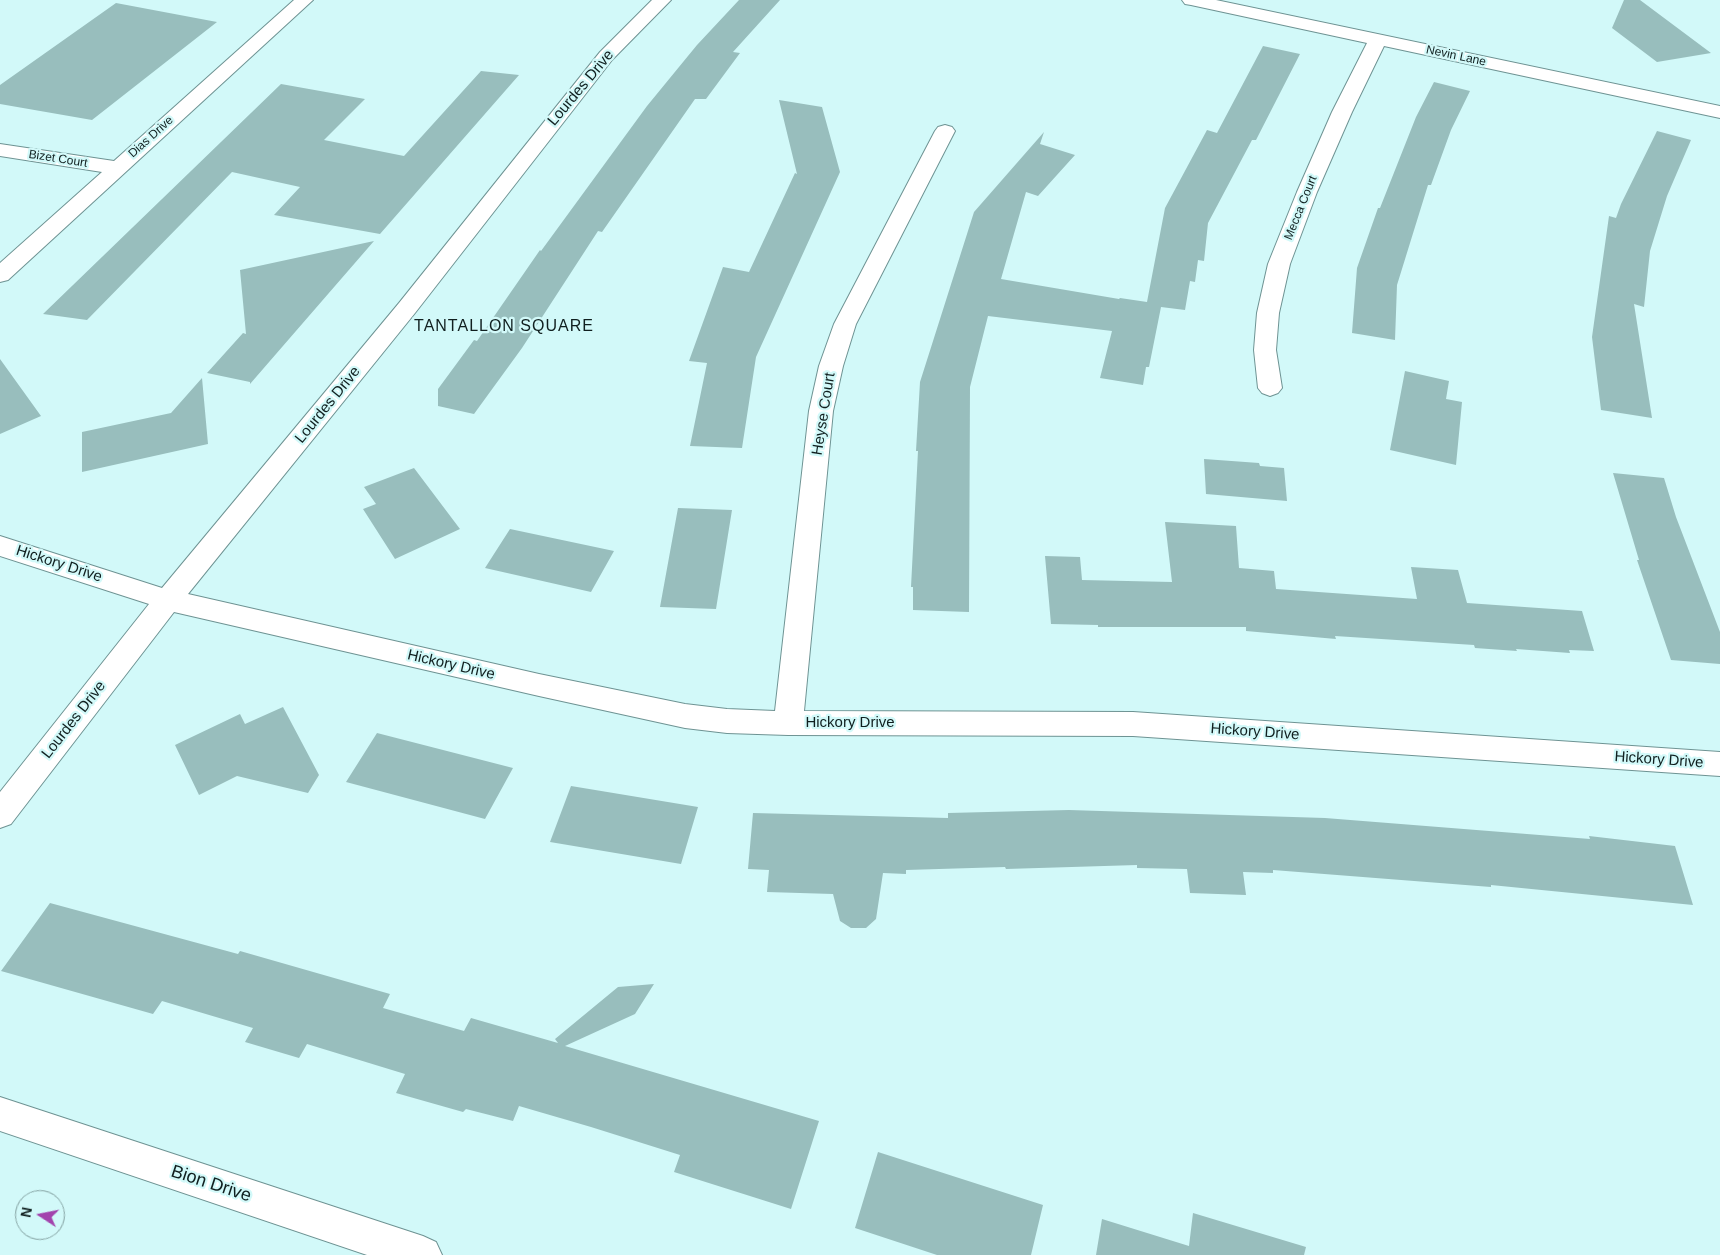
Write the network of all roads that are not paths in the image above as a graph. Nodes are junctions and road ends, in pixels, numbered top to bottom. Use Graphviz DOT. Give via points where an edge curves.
graph roads {
  1 [pos="662,0"];
  2 [pos="1191,0"];
  3 [pos="294,2"];
  4 [pos="1378,39"];
  5 [pos="1720,112"];
  6 [pos="945,131"];
  7 [pos="0,150"];
  8 [pos="117,168"];
  9 [pos="0,275"];
  10 [pos="1270,388"];
  11 [pos="0,546"];
  12 [pos="168,600"];
  13 [pos="788,723"];
  14 [pos="1720,764"];
  15 [pos="0,815"];
  16 [pos="0,1114"];
  17 [pos="423,1255"];
  1 -- 12 [label="street, Lourdes Drive" via="606,56 407,308"];
  2 -- 4 [label="street, Nevin Lane"];
  3 -- 8 [label="street, Dias Drive"];
  4 -- 5 [label="street, Nevin Lane"];
  4 -- 10 [label="street, Mecca Court" via="1314,174 1279,264 1265,340"];
  6 -- 13 [label="street, Heyse Court" via="845,324 831,366 821,411"];
  7 -- 8 [label="street, Bizet Court"];
  8 -- 9 [label="street, Dias Drive"];
  11 -- 12 [label="street, Hickory Drive"];
  12 -- 13 [label="street, Hickory Drive" via="685,716"];
  12 -- 15 [label="street, Lourdes Drive"];
  13 -- 14 [label="street, Hickory Drive" via="1133,724"];
  16 -- 17 [label="street, Bion Drive"];
}
